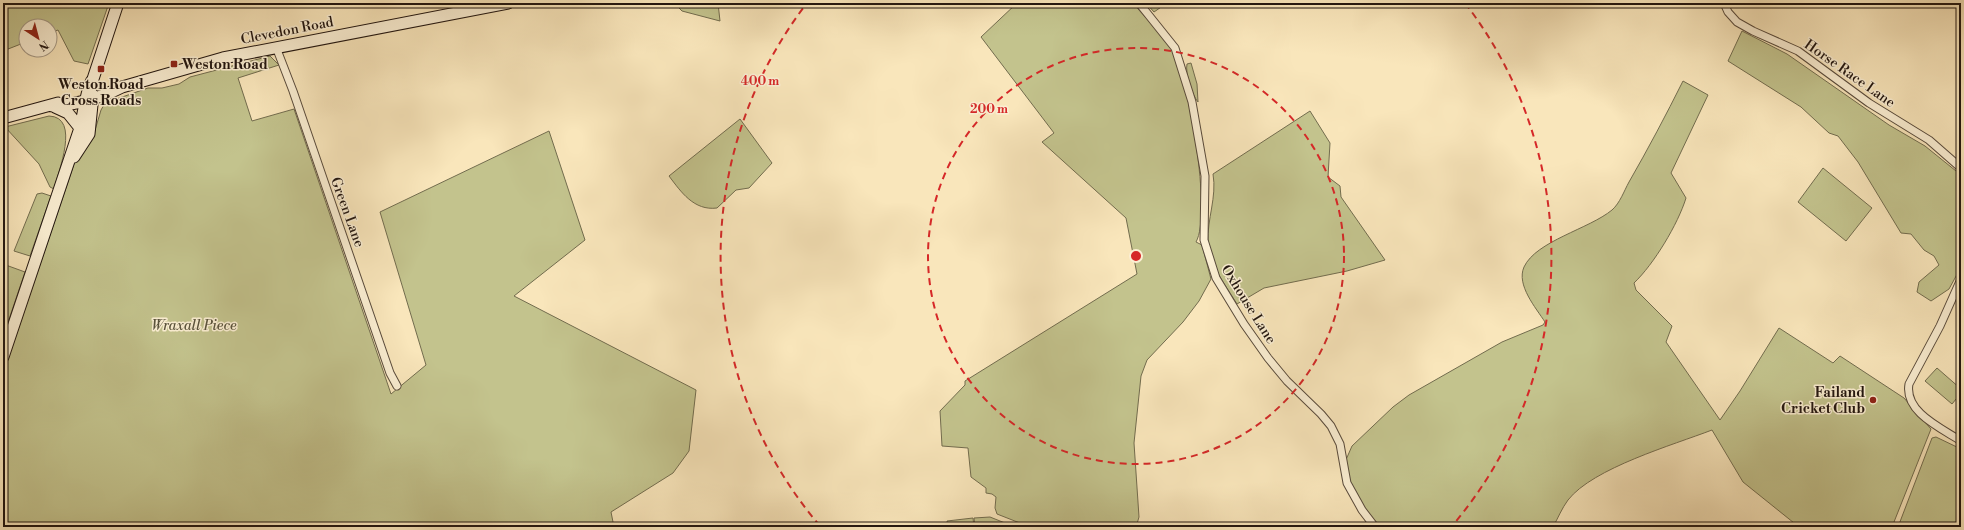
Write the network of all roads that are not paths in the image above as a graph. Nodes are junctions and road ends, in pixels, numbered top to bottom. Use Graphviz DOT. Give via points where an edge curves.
graph roads {
  1 [pos="118,3"];
  2 [pos="508,3"];
  3 [pos="1139,3"];
  4 [pos="1724,3"];
  5 [pos="480,6"];
  6 [pos="276,47"];
  7 [pos="90,96"];
  8 [pos="52,106"];
  9 [pos="3,118"];
  10 [pos="80,128"];
  11 [pos="68,163"];
  12 [pos="1961,168"];
  13 [pos="1961,279"];
  14 [pos="3,357"];
  15 [pos="397,386"];
  16 [pos="1961,441"];
  17 [pos="1374,527"];
  1 -- 7 [label="main road" via="93,79"];
  2 -- 5 [label="main road, Clevedon Road"];
  3 -- 17 [label="street, Oxhouse Lane" via="1175,48 1192,102 1205,176 1204,240 1216,278 1268,358 1331,426 1340,444 1347,483"];
  4 -- 12 [label="street, Horse Race Lane" via="1737,22 1798,51 1869,103 1929,140"];
  5 -- 6 [label="main road, Clevedon Road"];
  6 -- 7 [label="main road, Clevedon Road" via="215,60 122,87 109,88"];
  6 -- 15 [label="street, Green Lane" via="390,373"];
  7 -- 8 [label="main road, Clevedon Road" via="67,105"];
  7 -- 10 [label="main road"];
  7 -- 11 [label="main road" via="89,134"];
  8 -- 9 [label="main road, Clevedon Road"];
  8 -- 10 [label="main road" via="68,113"];
  10 -- 11 [label="main road"];
  11 -- 14 [label="main road"];
  13 -- 16 [label="street" via="1908,390 1911,401 1925,418"];
}
